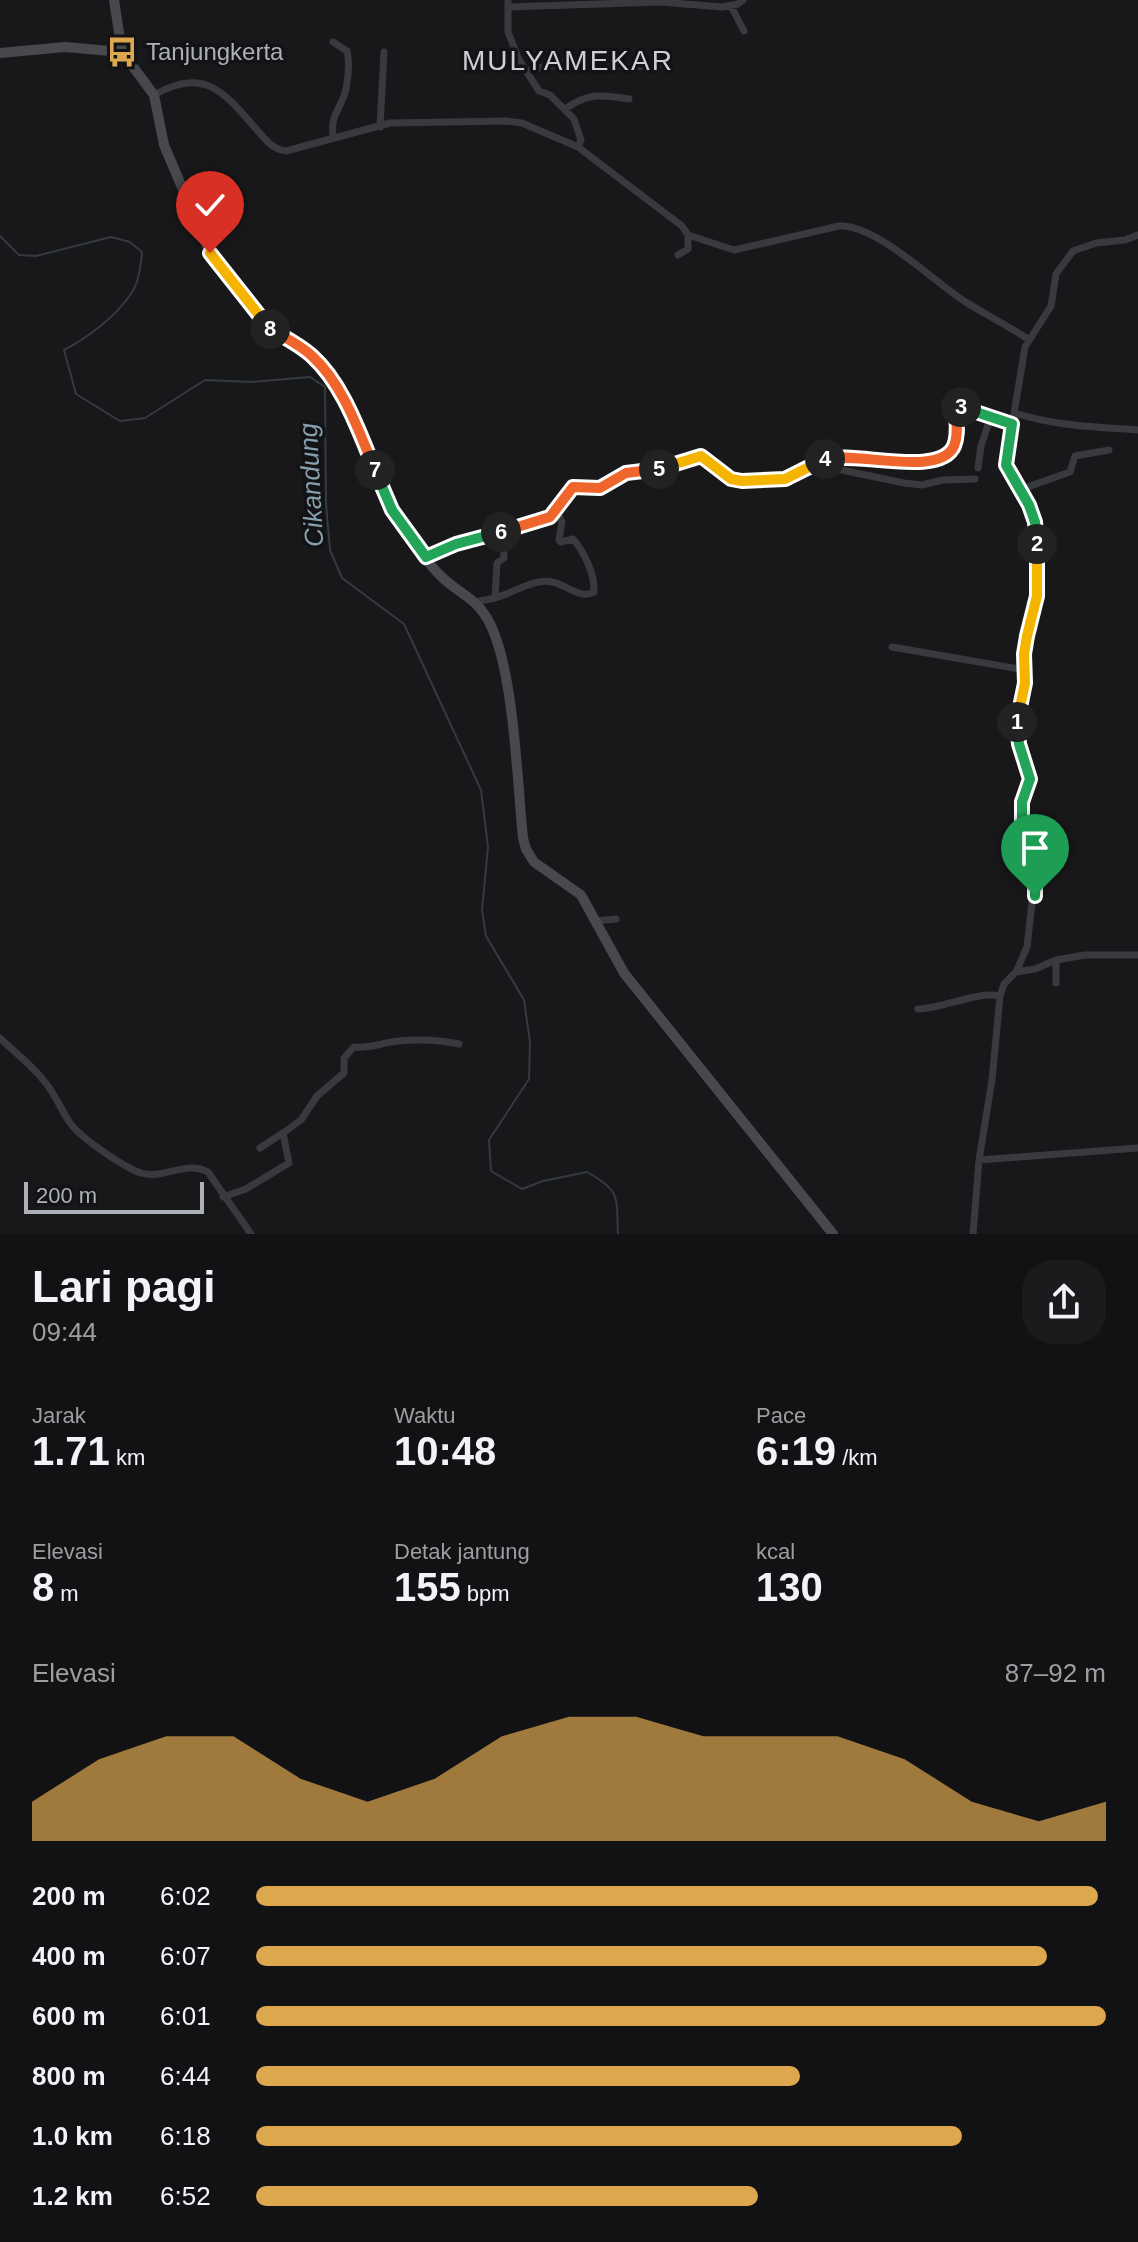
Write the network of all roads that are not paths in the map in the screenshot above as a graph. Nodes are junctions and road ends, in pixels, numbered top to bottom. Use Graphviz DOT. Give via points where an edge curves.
graph roads {
  1 [pos="114,0"];
  2 [pos="743,0"];
  3 [pos="687,2"];
  4 [pos="508,4"];
  5 [pos="731,6"];
  6 [pos="744,31"];
  7 [pos="333,42"];
  8 [pos="122,52"];
  9 [pos="384,52"];
  10 [pos="0,53"];
  11 [pos="667,63"];
  12 [pos="526,71"];
  13 [pos="154,95"];
  14 [pos="629,99"];
  15 [pos="565,109"];
  16 [pos="380,127"];
  17 [pos="333,137"];
  18 [pos="578,147"];
  19 [pos="688,235"];
  20 [pos="1138,235"];
  21 [pos="678,255"];
  22 [pos="1028,339"];
  23 [pos="1015,413"];
  24 [pos="991,416"];
  25 [pos="1012,424"];
  26 [pos="1138,430"];
  27 [pos="1109,450"];
  28 [pos="813,464"];
  29 [pos="978,468"];
  30 [pos="975,479"];
  31 [pos="1019,490"];
  32 [pos="555,509"];
  33 [pos="503,531"];
  34 [pos="426,557"];
  35 [pos="495,598"];
  36 [pos="475,602"];
  37 [pos="892,647"];
  38 [pos="1025,670"];
  39 [pos="616,919"];
  40 [pos="594,921"];
  41 [pos="1138,955"];
  42 [pos="1056,960"];
  43 [pos="1016,972"];
  44 [pos="1056,983"];
  45 [pos="1000,996"];
  46 [pos="918,1009"];
  47 [pos="0,1038"];
  48 [pos="459,1044"];
  49 [pos="283,1133"];
  50 [pos="260,1148"];
  51 [pos="1138,1148"];
  52 [pos="979,1160"];
  53 [pos="223,1197"];
  54 [pos="251,1234"];
  55 [pos="833,1234"];
  56 [pos="973,1234"];
  1 -- 8 [label="street"];
  2 -- 5 [label="street"];
  3 -- 4 [label="street"];
  3 -- 5 [label="street"];
  4 -- 12 [label="street" via="511,44"];
  5 -- 6 [label="street"];
  7 -- 17 [label="street" via="347,51 349,59 345,94 332,121"];
  8 -- 10 [label="street" via="65,47"];
  8 -- 13 [label="street"];
  9 -- 16 [label="street"];
  11 -- 12 [label="street" via="626,68 595,56"];
  12 -- 15 [label="street" via="539,91"];
  13 -- 17 [label="street" via="180,82 213,88 278,150"];
  13 -- 34 [label="street" via="164,145 213,260 265,326 325,369 392,510"];
  14 -- 15 [label="street" via="597,94"];
  15 -- 18 [label="street" via="580,130"];
  16 -- 17 [label="street"];
  16 -- 18 [label="street" via="398,122 506,121"];
  18 -- 19 [label="street" via="659,206"];
  19 -- 21 [label="street" via="688,249"];
  19 -- 22 [label="street" via="734,250 852,226"];
  20 -- 22 [label="street" via="1073,251 1056,274 1051,306"];
  22 -- 23 [label="street"];
  23 -- 25 [label="street"];
  23 -- 26 [label="street" via="1069,425"];
  24 -- 25 [label="street"];
  24 -- 28 [label="street" via="957,407 953,448 936,460 838,455"];
  24 -- 29 [label="street"];
  25 -- 31 [label="street" via="1006,465"];
  27 -- 31 [label="street" via="1075,456 1070,472"];
  28 -- 30 [label="street" via="922,485"];
  28 -- 32 [label="street" via="785,479 742,481 698,456 646,473 626,473 600,488 573,487"];
  31 -- 38 [label="street" via="1032,513 1037,539 1037,596"];
  32 -- 33 [label="street" via="550,517"];
  32 -- 35 [label="street" via="562,522 559,540 573,539 578,545 594,592 582,595 546,581"];
  33 -- 34 [label="street"];
  33 -- 35 [label="street" via="505,553 497,562"];
  34 -- 36 [label="street" via="442,578"];
  35 -- 36 [label="street"];
  36 -- 40 [label="street" via="500,648 526,849 539,867 581,895"];
  37 -- 38 [label="street"];
  38 -- 43 [label="street" via="1017,729 1030,779 1021,830 1035,876 1035,896 1027,947"];
  39 -- 40 [label="street"];
  40 -- 55 [label="street" via="640,995"];
  41 -- 42 [label="street"];
  42 -- 43 [label="street"];
  42 -- 44 [label="street"];
  43 -- 45 [label="street"];
  45 -- 46 [label="street" via="979,995"];
  45 -- 52 [label="street"];
  47 -- 53 [label="street" via="44,1080 74,1128 91,1142 140,1173 199,1168 208,1172"];
  48 -- 49 [label="street" via="397,1040 354,1047 344,1058 344,1073"];
  49 -- 50 [label="street"];
  49 -- 53 [label="street" via="289,1163"];
  51 -- 52 [label="street"];
  52 -- 56 [label="street"];
  53 -- 54 [label="street"];
}
